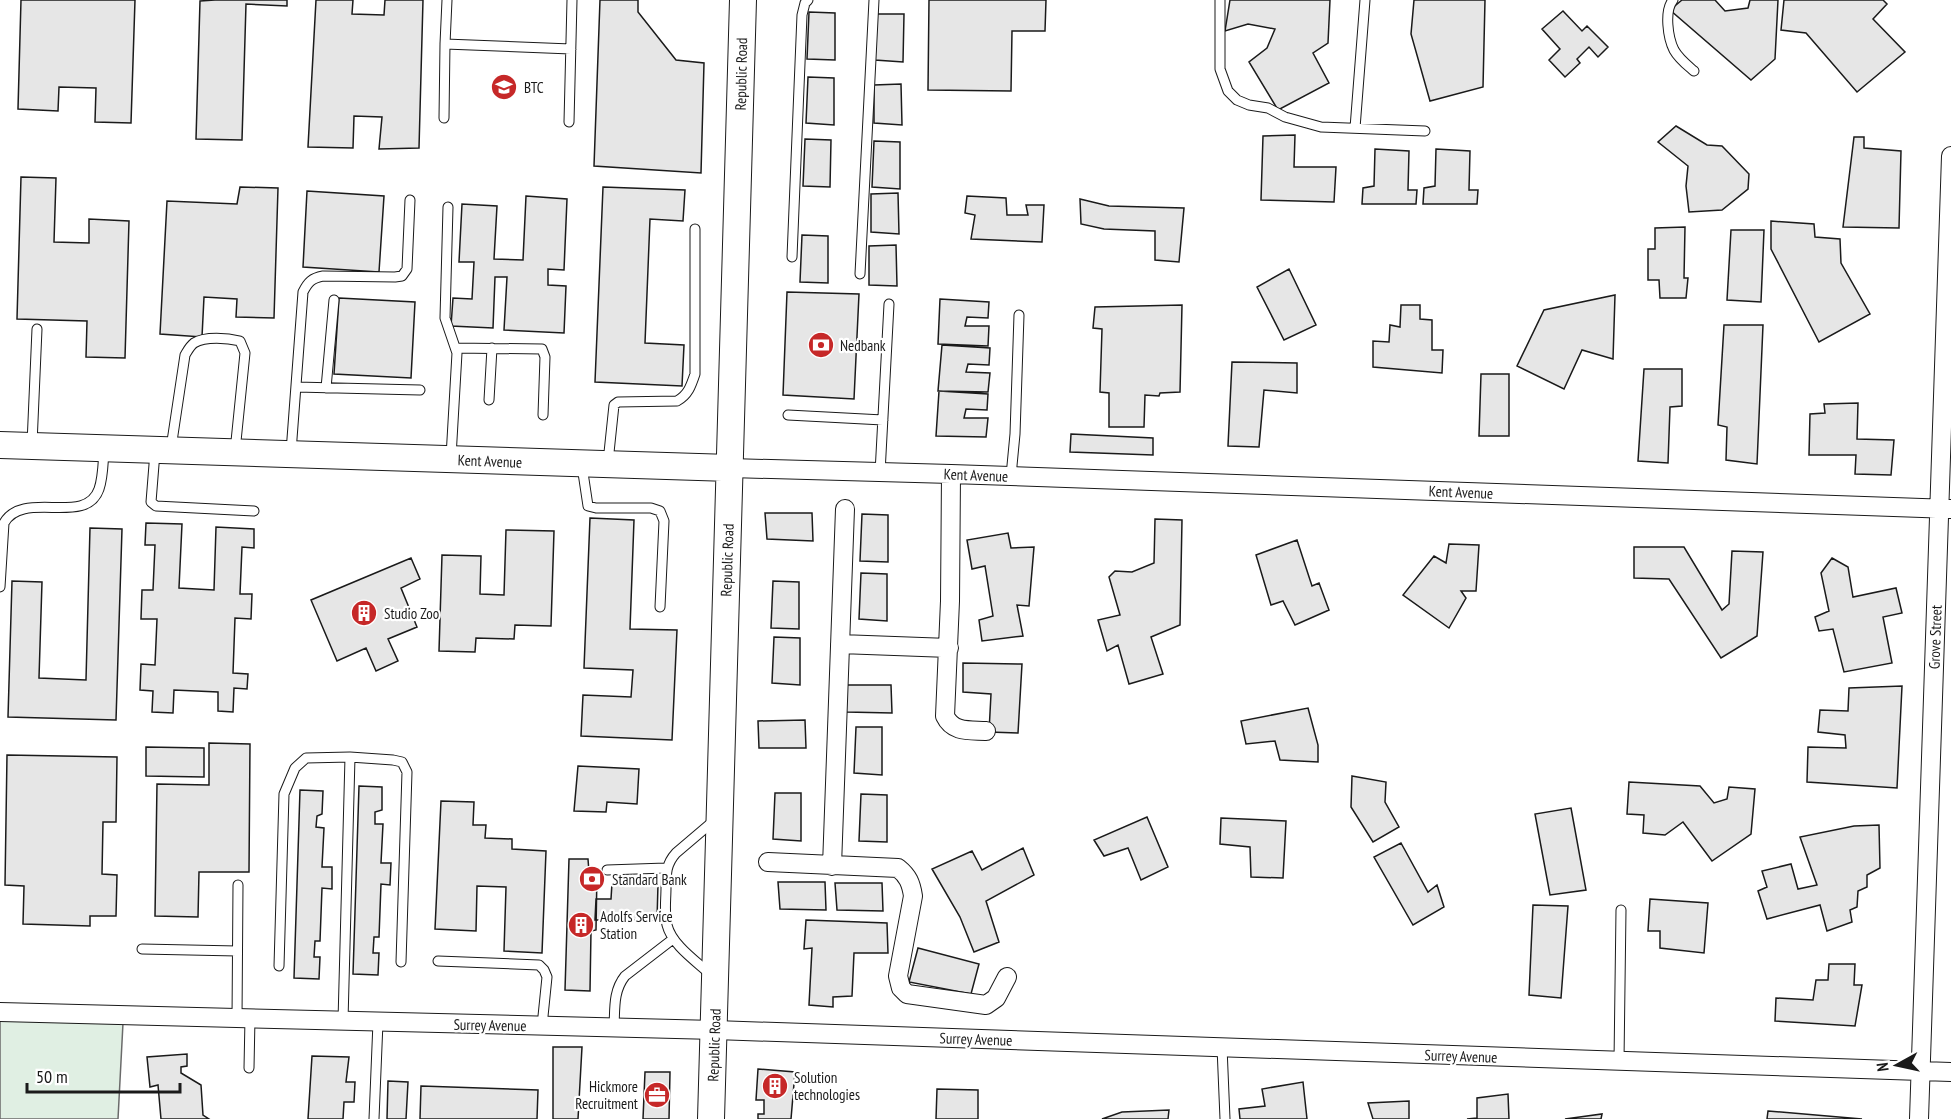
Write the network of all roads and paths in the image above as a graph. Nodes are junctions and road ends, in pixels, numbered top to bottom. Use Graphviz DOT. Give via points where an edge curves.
graph roads {
  1 [pos="447,0"];
  2 [pos="572,0"];
  3 [pos="743,0"];
  4 [pos="808,0"];
  5 [pos="874,0"];
  6 [pos="1220,0"];
  7 [pos="1365,0"];
  8 [pos="1673,0"];
  9 [pos="445,44"];
  10 [pos="571,49"];
  11 [pos="1694,71"];
  12 [pos="444,118"];
  13 [pos="569,122"];
  14 [pos="1355,128"];
  15 [pos="1425,130"];
  16 [pos="1951,156"];
  17 [pos="410,200"];
  18 [pos="448,207"];
  19 [pos="695,229"];
  20 [pos="792,256"];
  21 [pos="860,274"];
  22 [pos="334,300"];
  23 [pos="889,304"];
  24 [pos="1019,315"];
  25 [pos="37,329"];
  26 [pos="456,348"];
  27 [pos="492,348"];
  28 [pos="296,387"];
  29 [pos="326,388"];
  30 [pos="420,390"];
  31 [pos="489,400"];
  32 [pos="543,415"];
  33 [pos="788,416"];
  34 [pos="883,420"];
  35 [pos="0,445"];
  36 [pos="32,446"];
  37 [pos="105,448"];
  38 [pos="163,450"];
  39 [pos="234,453"];
  40 [pos="290,454"];
  41 [pos="451,459"];
  42 [pos="582,464"];
  43 [pos="608,465"];
  44 [pos="730,468"];
  45 [pos="880,473"];
  46 [pos="951,474"];
  47 [pos="1011,476"];
  48 [pos="845,509"];
  49 [pos="1945,509"];
  50 [pos="254,511"];
  51 [pos="0,587"];
  52 [pos="660,607"];
  53 [pos="840,644"];
  54 [pos="949,648"];
  55 [pos="986,731"];
  56 [pos="350,757"];
  57 [pos="720,816"];
  58 [pos="768,862"];
  59 [pos="832,866"];
  60 [pos="666,868"];
  61 [pos="607,870"];
  62 [pos="238,885"];
  63 [pos="1622,910"];
  64 [pos="673,939"];
  65 [pos="142,949"];
  66 [pos="237,951"];
  67 [pos="438,961"];
  68 [pos="401,962"];
  69 [pos="279,966"];
  70 [pos="1007,977"];
  71 [pos="716,980"];
  72 [pos="0,1012"];
  73 [pos="243,1018"];
  74 [pos="343,1021"];
  75 [pos="378,1022"];
  76 [pos="542,1026"];
  77 [pos="614,1027"];
  78 [pos="715,1030"];
  79 [pos="1222,1047"];
  80 [pos="1619,1061"];
  81 [pos="249,1068"];
  82 [pos="1920,1071"];
  83 [pos="1951,1072"];
  84 [pos="374,1119"];
  85 [pos="711,1119"];
  86 [pos="1225,1119"];
  87 [pos="1919,1119"];
  1 -- 9 [label="lane"];
  2 -- 10 [label="lane"];
  3 -- 44 [label="main road, Republic Road"];
  4 -- 20 [label="lane" via="802,15"];
  5 -- 21 [label="lane"];
  6 -- 14 [label="lane" via="1220,69 1236,100 1321,127"];
  7 -- 14 [label="lane"];
  8 -- 11 [label="lane" via="1668,11 1670,38 1679,57"];
  9 -- 10 [label="lane"];
  9 -- 12 [label="lane"];
  10 -- 13 [label="lane"];
  14 -- 15 [label="lane"];
  16 -- 49 [label="street, Grove Street"];
  17 -- 28 [label="lane" via="407,269 402,276 323,276 309,282 303,292"];
  18 -- 26 [label="lane" via="444,318"];
  19 -- 43 [label="lane" via="692,384 685,397 677,401 614,405"];
  22 -- 29 [label="lane"];
  23 -- 34 [label="lane"];
  24 -- 47 [label="lane"];
  25 -- 36 [label="lane"];
  26 -- 27 [label="lane"];
  26 -- 41 [label="lane"];
  27 -- 31 [label="lane"];
  27 -- 32 [label="lane" via="542,348"];
  28 -- 29 [label="lane"];
  28 -- 40 [label="lane"];
  29 -- 30 [label="lane"];
  33 -- 34 [label="lane"];
  34 -- 45 [label="lane"];
  35 -- 36 [label="main road, Kent Avenue"];
  36 -- 37 [label="main road, Kent Avenue"];
  37 -- 38 [label="main road, Kent Avenue"];
  37 -- 51 [label="lane" via="99,489 84,506 20,509 8,514"];
  38 -- 39 [label="main road, Kent Avenue"];
  38 -- 39 [label="lane" via="185,355 200,339 232,339 240,341 245,353"];
  38 -- 50 [label="lane" via="151,502 156,506"];
  39 -- 40 [label="main road, Kent Avenue"];
  40 -- 41 [label="main road, Kent Avenue"];
  41 -- 42 [label="main road, Kent Avenue"];
  42 -- 43 [label="main road, Kent Avenue"];
  42 -- 52 [label="lane" via="588,506 660,511 664,521"];
  43 -- 44 [label="main road, Kent Avenue"];
  44 -- 45 [label="street, Kent Avenue"];
  44 -- 57 [label="main road, Republic Road"];
  45 -- 46 [label="street, Kent Avenue"];
  46 -- 47 [label="street, Kent Avenue"];
  46 -- 54 [label="street"];
  47 -- 49 [label="street, Kent Avenue"];
  48 -- 53 [label="street"];
  49 -- 82 [label="street, Grove Street"];
  53 -- 54 [label="street"];
  53 -- 59 [label="street"];
  54 -- 55 [label="street" via="945,716 955,728"];
  56 -- 68 [label="lane" via="402,762 407,772"];
  56 -- 69 [label="lane" via="306,758 295,768 284,794"];
  56 -- 74 [label="lane"];
  57 -- 60 [label="lane" via="676,853"];
  57 -- 71 [label="main road, Republic Road"];
  58 -- 59 [label="street"];
  59 -- 70 [label="street" via="898,868 906,874 913,896 898,976 907,994 986,1005 996,998"];
  60 -- 61 [label="lane"];
  60 -- 64 [label="lane" via="666,924"];
  62 -- 66 [label="lane"];
  63 -- 80 [label="lane"];
  64 -- 71 [label="lane"];
  64 -- 77 [label="lane" via="620,983"];
  65 -- 66 [label="lane"];
  66 -- 73 [label="lane"];
  67 -- 76 [label="lane" via="539,965 547,977"];
  71 -- 78 [label="main road, Republic Road"];
  72 -- 73 [label="street, Surrey Avenue"];
  73 -- 74 [label="street, Surrey Avenue"];
  73 -- 81 [label="lane"];
  74 -- 75 [label="street, Surrey Avenue"];
  75 -- 76 [label="street, Surrey Avenue"];
  75 -- 84 [label="lane"];
  76 -- 77 [label="street, Surrey Avenue"];
  77 -- 78 [label="street, Surrey Avenue"];
  78 -- 79 [label="street, Surrey Avenue"];
  78 -- 85 [label="main road, Republic Road"];
  79 -- 80 [label="street, Surrey Avenue"];
  79 -- 86 [label="lane"];
  80 -- 82 [label="street, Surrey Avenue"];
  82 -- 83 [label="street, Surrey Avenue"];
  82 -- 87 [label="street, Grove Street"];
}
